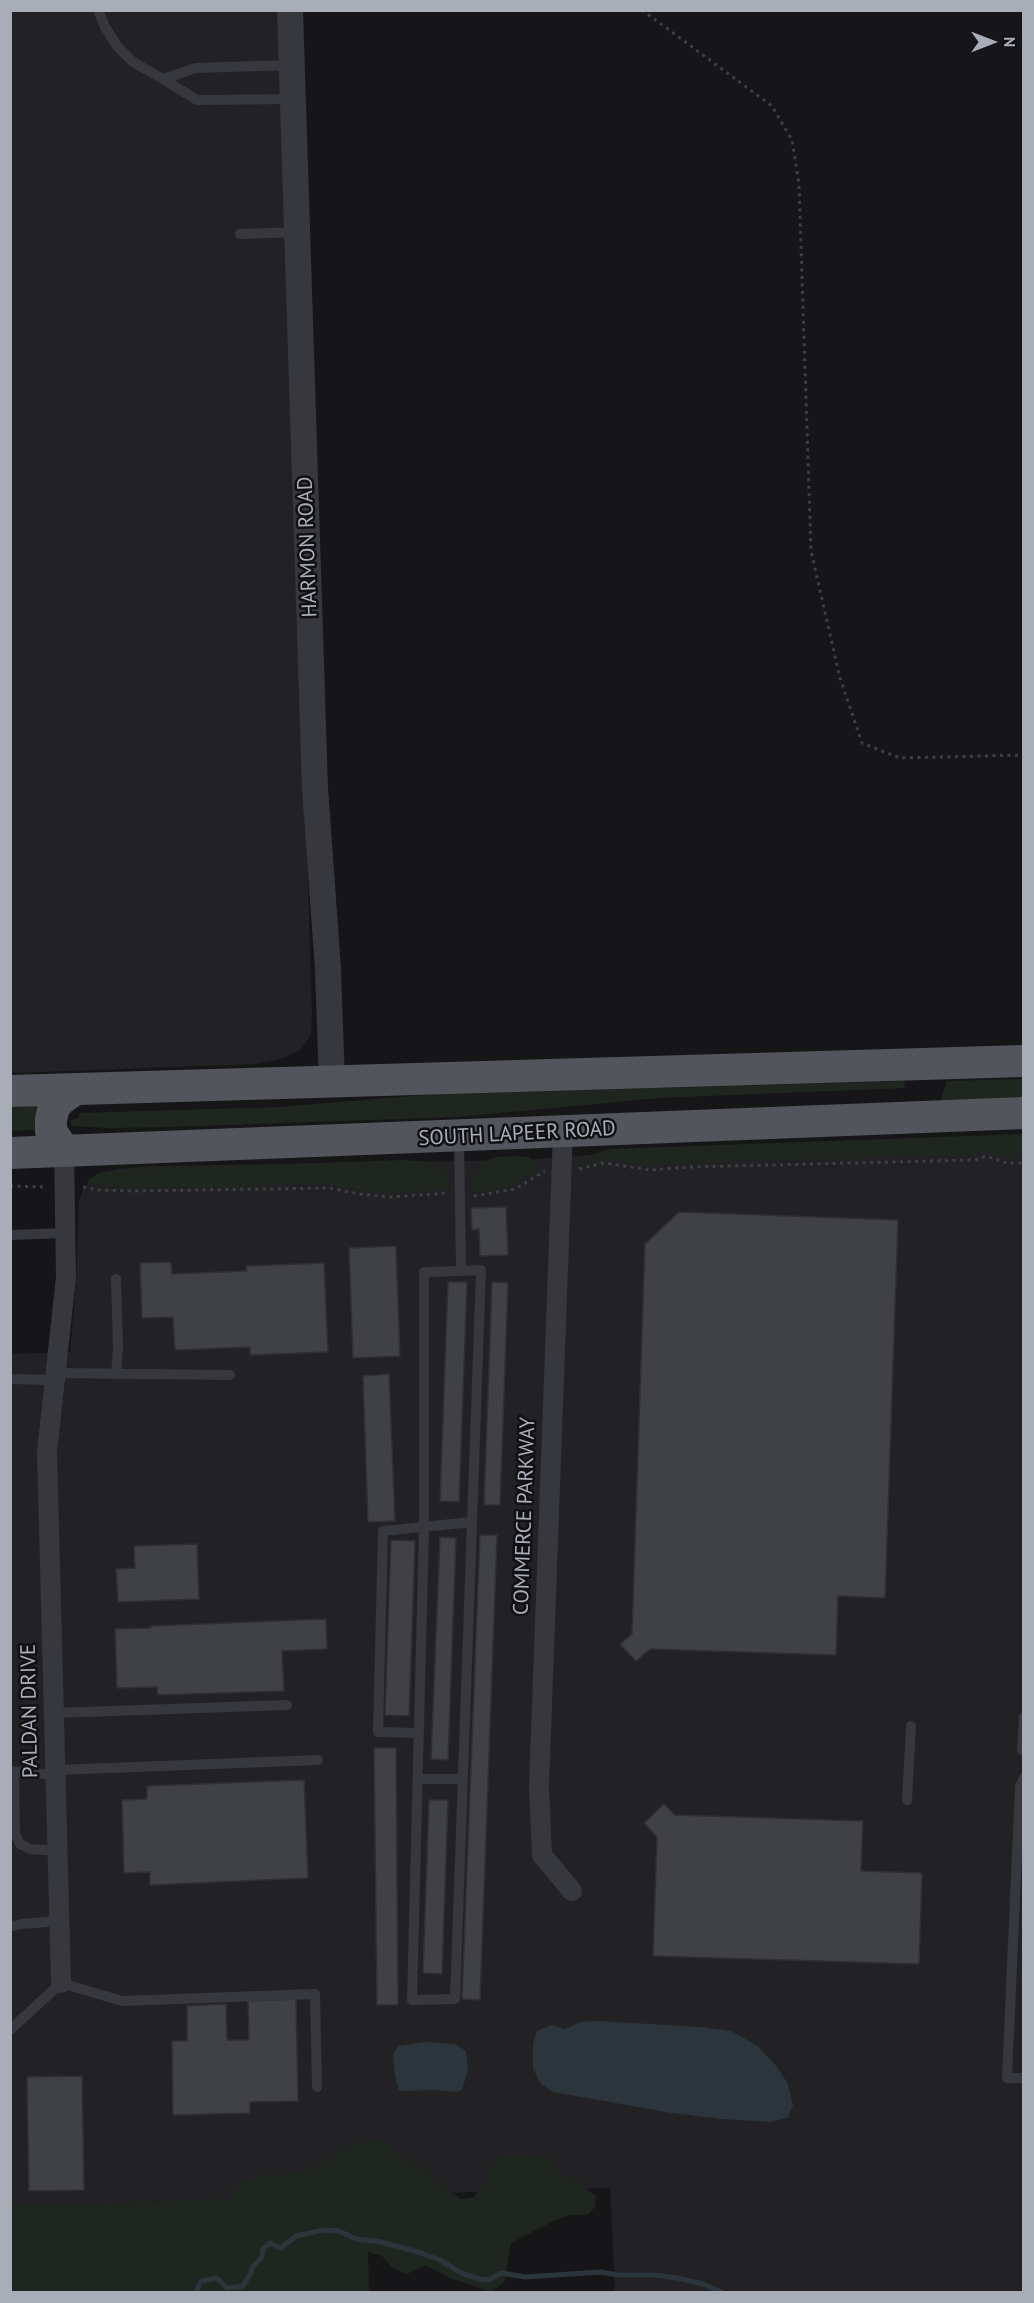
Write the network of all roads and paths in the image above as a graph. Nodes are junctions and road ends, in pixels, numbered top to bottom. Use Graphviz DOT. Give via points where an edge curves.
graph roads {
  1 [pos="98,10"];
  2 [pos="290,10"];
  3 [pos="642,10"];
  4 [pos="292,65"];
  5 [pos="163,79"];
  6 [pos="293,99"];
  7 [pos="298,232"];
  8 [pos="240,234"];
  9 [pos="1023,755"];
  10 [pos="1023,1061"];
  11 [pos="925,1064"];
  12 [pos="332,1083"];
  13 [pos="74,1090"];
  14 [pos="10,1091"];
  15 [pos="1023,1113"];
  16 [pos="909,1116"];
  17 [pos="563,1132"];
  18 [pos="459,1137"];
  19 [pos="63,1151"];
  20 [pos="10,1153"];
  21 [pos="1023,1164"];
  22 [pos="579,1169"];
  23 [pos="543,1171"];
  24 [pos="10,1186"];
  25 [pos="43,1187"];
  26 [pos="84,1187"];
  27 [pos="451,1193"];
  28 [pos="471,1196"];
  29 [pos="65,1233"];
  30 [pos="10,1235"];
  31 [pos="461,1271"];
  32 [pos="116,1279"];
  33 [pos="116,1374"];
  34 [pos="230,1375"];
  35 [pos="55,1377"];
  36 [pos="10,1379"];
  37 [pos="472,1522"];
  38 [pos="424,1528"];
  39 [pos="287,1705"];
  40 [pos="54,1713"];
  41 [pos="1023,1717"];
  42 [pos="911,1726"];
  43 [pos="419,1733"];
  44 [pos="1022,1750"];
  45 [pos="318,1760"];
  46 [pos="12,1771"];
  47 [pos="56,1772"];
  48 [pos="1023,1778"];
  49 [pos="418,1779"];
  50 [pos="463,1779"];
  51 [pos="907,1800"];
  52 [pos="58,1851"];
  53 [pos="572,1891"];
  54 [pos="60,1921"];
  55 [pos="10,1927"];
  56 [pos="61,1983"];
  57 [pos="10,2030"];
  58 [pos="1023,2078"];
  59 [pos="317,2087"];
  1 -- 5 [label="lane" via="117,46 133,62"];
  2 -- 4 [label="street, HARMON ROAD"];
  3 -- 9 [label="path" via="772,106 792,140 799,184 811,551 840,678 862,743 900,758"];
  4 -- 5 [label="lane" via="196,68"];
  4 -- 6 [label="street, HARMON ROAD"];
  5 -- 6 [label="lane" via="197,100"];
  6 -- 7 [label="street, HARMON ROAD"];
  7 -- 8 [label="lane"];
  7 -- 12 [label="street, HARMON ROAD" via="315,788"];
  10 -- 11 [label="main road"];
  11 -- 12 [label="main road"];
  11 -- 16 [label="main road" via="929,1094 926,1103"];
  12 -- 13 [label="main road"];
  13 -- 14 [label="main road"];
  13 -- 19 [label="main road" via="54,1107 51,1119 51,1131"];
  15 -- 16 [label="main road, SOUTH LAPEER ROAD"];
  16 -- 17 [label="main road, SOUTH LAPEER ROAD"];
  17 -- 18 [label="main road, SOUTH LAPEER ROAD"];
  17 -- 53 [label="street, COMMERCE PARKWAY" via="538,1786 542,1855"];
  18 -- 19 [label="main road, SOUTH LAPEER ROAD"];
  18 -- 31 [label="lane"];
  19 -- 20 [label="main road, SOUTH LAPEER ROAD"];
  19 -- 29 [label="street, PALDAN DRIVE"];
  21 -- 22 [label="path" via="986,1156 975,1160 651,1170 604,1163"];
  23 -- 28 [label="path" via="515,1188"];
  24 -- 25 [label="path"];
  26 -- 27 [label="path" via="188,1191 317,1187 390,1197"];
  29 -- 30 [label="lane"];
  29 -- 35 [label="street, PALDAN DRIVE" via="66,1277"];
  31 -- 37 [label="lane" via="481,1270"];
  31 -- 38 [label="lane" via="424,1272"];
  32 -- 33 [label="lane"];
  33 -- 34 [label="lane"];
  33 -- 35 [label="lane"];
  35 -- 36 [label="lane"];
  35 -- 40 [label="street, PALDAN DRIVE" via="47,1452"];
  37 -- 38 [label="lane"];
  37 -- 50 [label="lane"];
  38 -- 43 [label="lane"];
  38 -- 43 [label="lane" via="383,1531 382,1543 378,1732"];
  39 -- 40 [label="lane"];
  40 -- 47 [label="street, PALDAN DRIVE"];
  41 -- 44 [label="lane"];
  42 -- 51 [label="lane"];
  43 -- 49 [label="lane"];
  45 -- 47 [label="lane"];
  46 -- 47 [label="lane"];
  46 -- 52 [label="lane" via="15,1834 20,1844 30,1849"];
  47 -- 52 [label="street, PALDAN DRIVE"];
  48 -- 58 [label="lane" via="1007,2078"];
  49 -- 50 [label="lane"];
  49 -- 50 [label="lane" via="412,2000 455,1999"];
  52 -- 54 [label="street, PALDAN DRIVE"];
  54 -- 55 [label="lane"];
  54 -- 56 [label="street, PALDAN DRIVE"];
  56 -- 57 [label="lane"];
  56 -- 59 [label="lane" via="122,2001 315,1994"];
}
